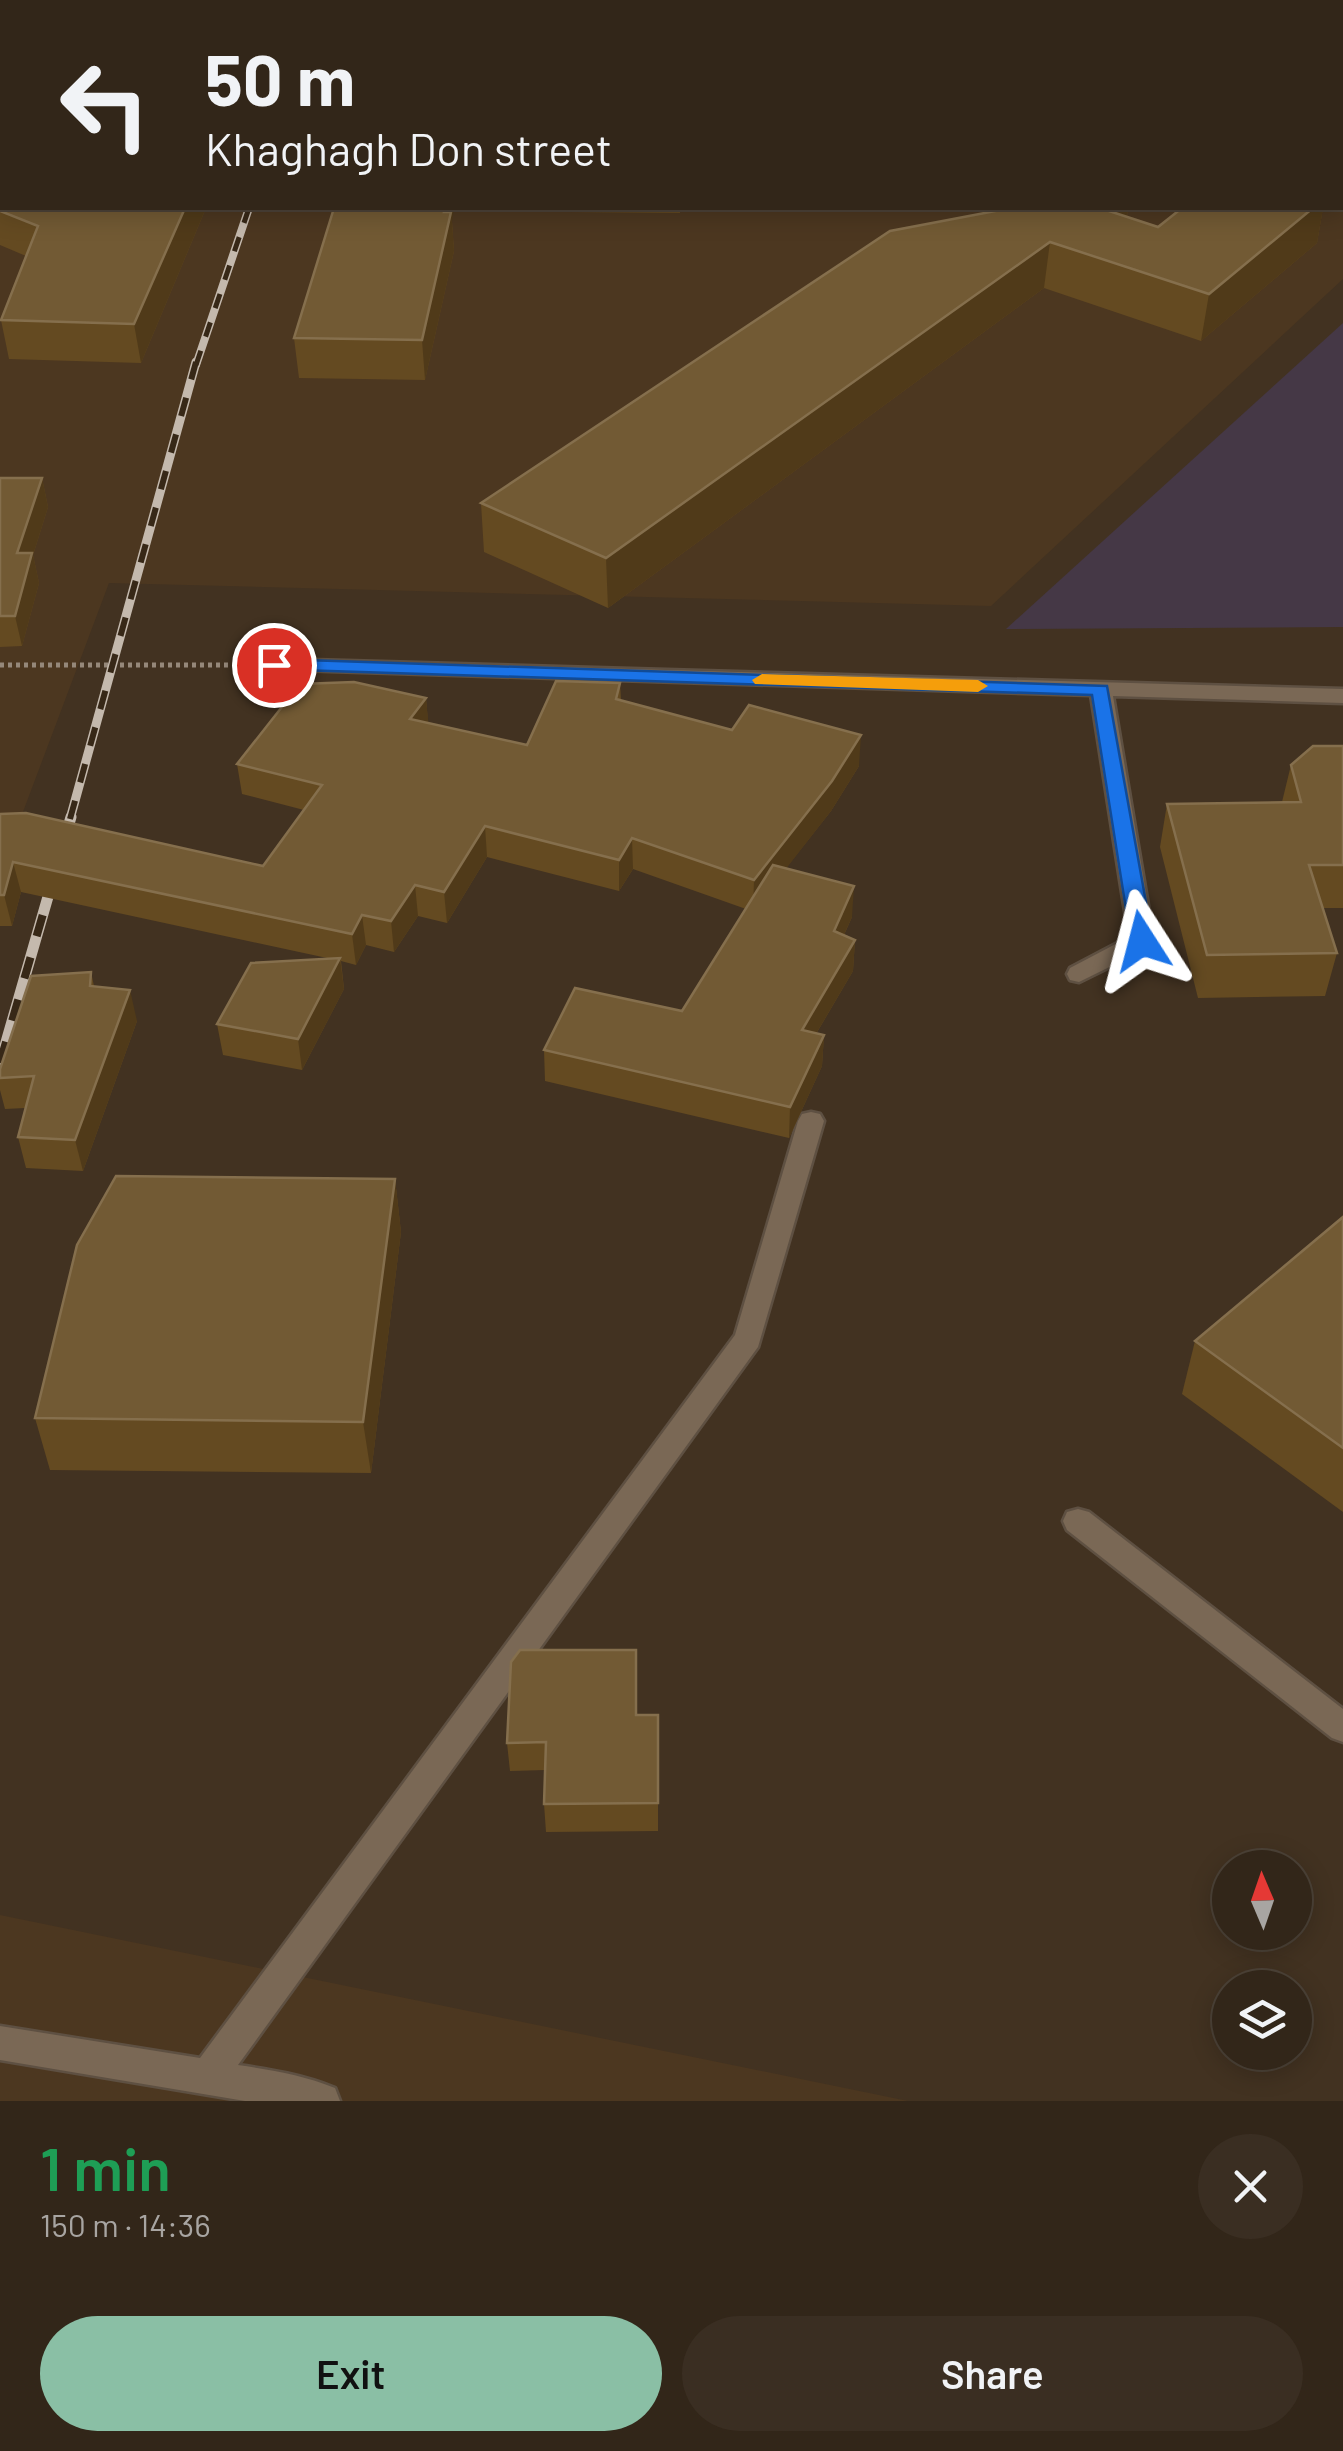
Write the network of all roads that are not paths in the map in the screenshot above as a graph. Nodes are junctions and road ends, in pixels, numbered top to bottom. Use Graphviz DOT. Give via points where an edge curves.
graph roads {
  1 [pos="274,665"];
  2 [pos="1100,690"];
  3 [pos="1343,696"];
  4 [pos="1078,974"];
  5 [pos="811,1121"];
  6 [pos="1078,1521"];
  7 [pos="1343,1728"];
  8 [pos="0,2043"];
  9 [pos="207,2078"];
  10 [pos="322,2101"];
  1 -- 2 [label="street"];
  2 -- 3 [label="street"];
  2 -- 4 [label="street" via="1142,941"];
  5 -- 9 [label="street" via="748,1340"];
  6 -- 7 [label="street"];
  8 -- 9 [label="street"];
  9 -- 10 [label="street"];
}
